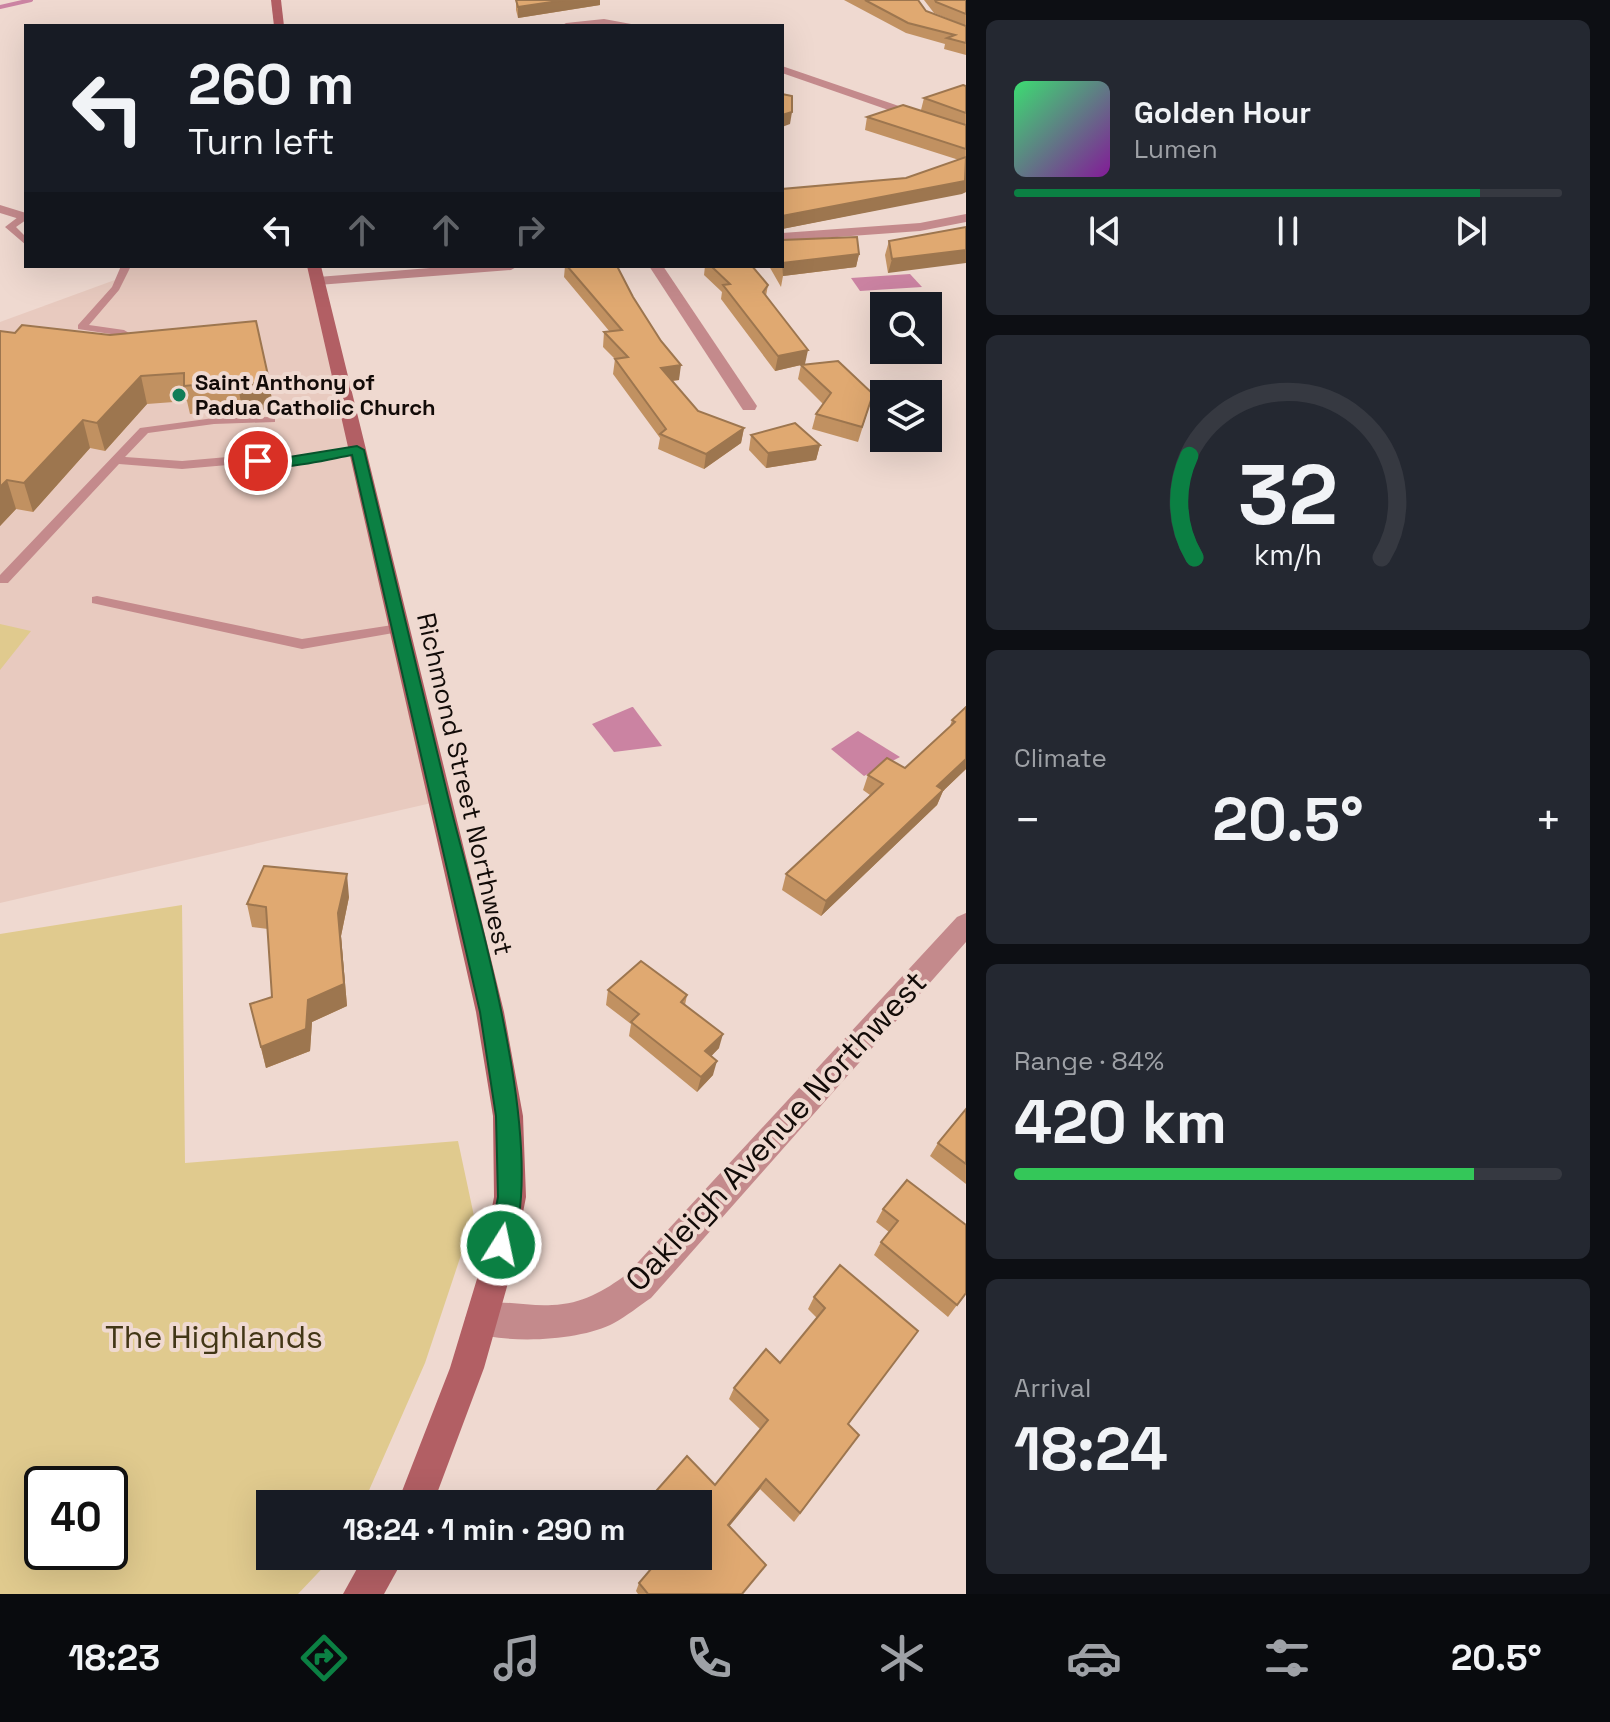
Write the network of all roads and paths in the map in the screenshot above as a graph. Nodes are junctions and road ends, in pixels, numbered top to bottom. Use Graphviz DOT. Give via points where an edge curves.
graph roads {
  1 [pos="276,0"];
  2 [pos="279,24"];
  3 [pos="585,24"];
  4 [pos="620,24"];
  5 [pos="784,70"];
  6 [pos="806,76"];
  7 [pos="784,84"];
  8 [pos="966,133"];
  9 [pos="0,209"];
  10 [pos="24,217"];
  11 [pos="24,218"];
  12 [pos="966,218"];
  13 [pos="784,237"];
  14 [pos="24,240"];
  15 [pos="125,268"];
  16 [pos="462,268"];
  17 [pos="657,268"];
  18 [pos="316,274"];
  19 [pos="124,333"];
  20 [pos="749,406"];
  21 [pos="271,420"];
  22 [pos="277,448"];
  23 [pos="357,450"];
  24 [pos="116,460"];
  25 [pos="277,463"];
  26 [pos="3,580"];
  27 [pos="97,600"];
  28 [pos="399,628"];
  29 [pos="966,924"];
  30 [pos="482,1319"];
  31 [pos="420,1490"];
  32 [pos="377,1570"];
  33 [pos="362,1594"];
  1 -- 2 [label="street"];
  3 -- 4 [label="street"];
  5 -- 6 [label="street"];
  6 -- 7 [label="street"];
  6 -- 8 [label="street"];
  9 -- 10 [label="street"];
  11 -- 14 [label="lane" via="10,227"];
  12 -- 13 [label="street" via="920,227"];
  15 -- 19 [label="lane" via="116,288 82,327"];
  16 -- 18 [label="street"];
  17 -- 20 [label="street"];
  18 -- 23 [label="street, Richmond Street Northwest"];
  21 -- 24 [label="lane" via="149,428"];
  22 -- 25 [label="lane"];
  23 -- 25 [label="lane"];
  23 -- 28 [label="street, Richmond Street Northwest"];
  24 -- 25 [label="lane"];
  24 -- 26 [label="lane"];
  27 -- 28 [label="lane" via="302,644"];
  28 -- 30 [label="street, Richmond Street Northwest" via="490,1012 508,1116 510,1197"];
  29 -- 30 [label="street, Oakleigh Avenue Northwest" via="639,1286 603,1311 554,1322"];
  30 -- 31 [label="street"];
  32 -- 33 [label="street"];
}
